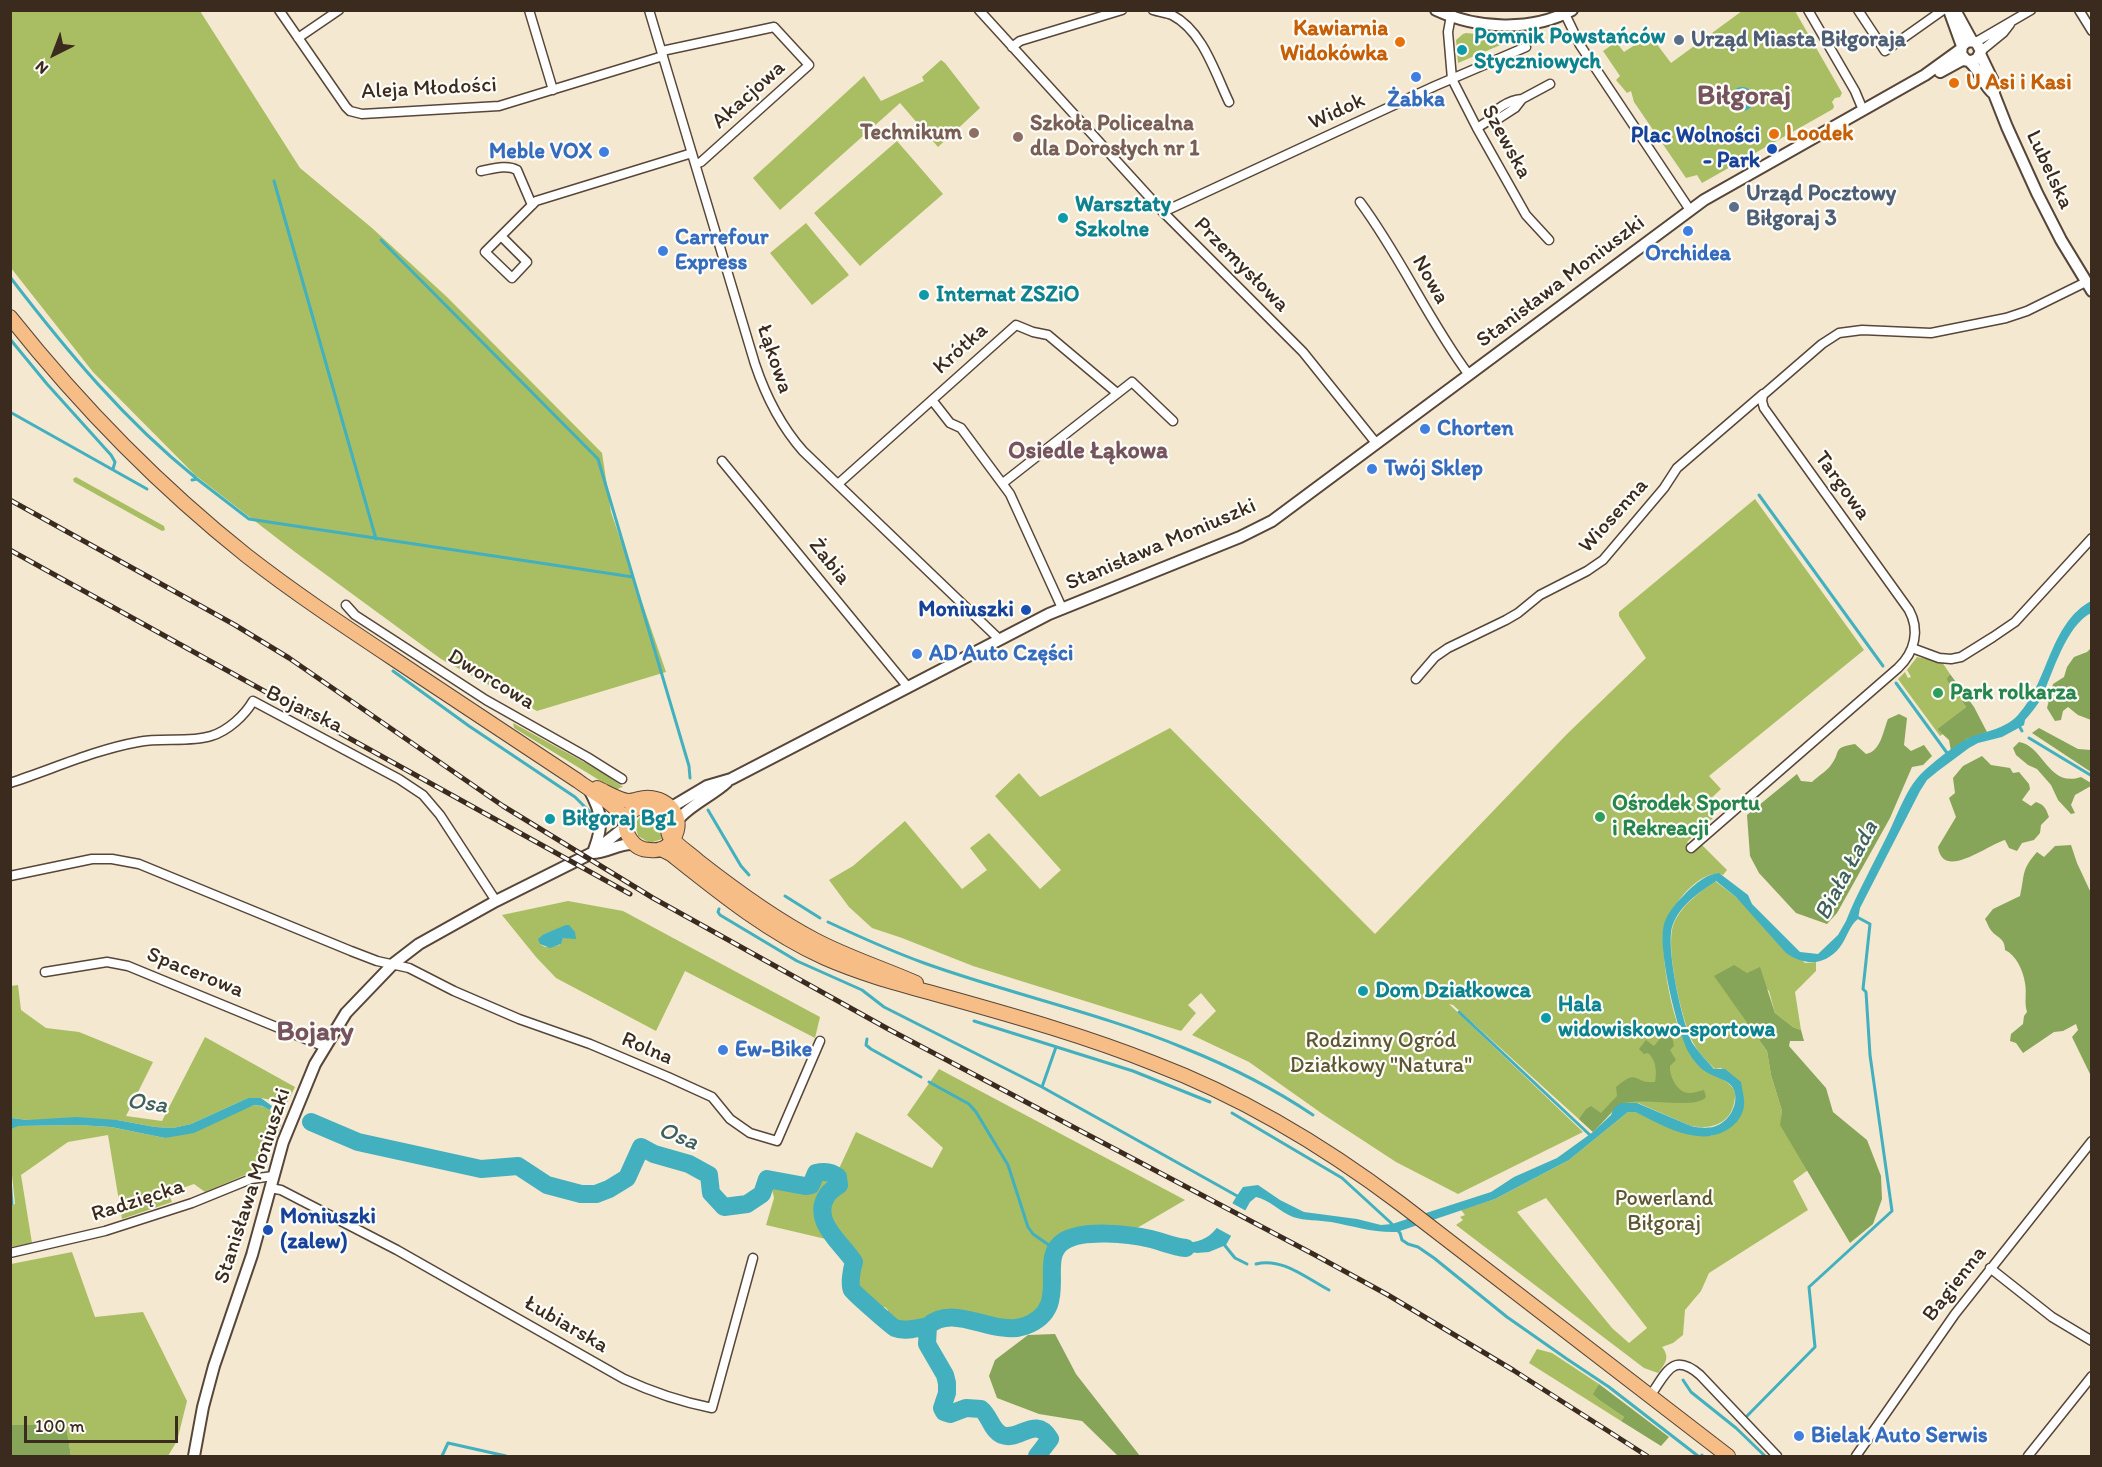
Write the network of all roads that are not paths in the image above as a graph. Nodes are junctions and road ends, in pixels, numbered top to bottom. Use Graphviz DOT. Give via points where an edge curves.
graph roads {
  1 [pos="279,10"];
  2 [pos="339,10"];
  3 [pos="529,10"];
  4 [pos="649,10"];
  5 [pos="979,10"];
  6 [pos="1122,10"];
  7 [pos="1153,10"];
  8 [pos="1436,10"];
  9 [pos="1808,10"];
  10 [pos="1858,10"];
  11 [pos="1943,10"];
  12 [pos="1949,10"];
  13 [pos="1955,10"];
  14 [pos="2031,10"];
  15 [pos="2079,10"];
  16 [pos="1568,12"];
  17 [pos="1451,13"];
  18 [pos="2091,31"];
  19 [pos="298,38"];
  20 [pos="1012,47"];
  21 [pos="1526,47"];
  22 [pos="1971,50"];
  23 [pos="662,54"];
  24 [pos="1452,79"];
  25 [pos="1550,84"];
  26 [pos="553,90"];
  27 [pos="1229,102"];
  28 [pos="1863,110"];
  29 [pos="1477,128"];
  30 [pos="692,153"];
  31 [pos="696,164"];
  32 [pos="481,171"];
  33 [pos="1360,202"];
  34 [pos="532,205"];
  35 [pos="1690,210"];
  36 [pos="1163,212"];
  37 [pos="501,236"];
  38 [pos="1549,240"];
  39 [pos="2089,286"];
  40 [pos="10,317"];
  41 [pos="1469,375"];
  42 [pos="1117,393"];
  43 [pos="1764,394"];
  44 [pos="932,400"];
  45 [pos="1173,421"];
  46 [pos="1376,443"];
  47 [pos="722,461"];
  48 [pos="1003,483"];
  49 [pos="838,484"];
  50 [pos="2091,538"];
  51 [pos="346,604"];
  52 [pos="1062,608"];
  53 [pos="999,639"];
  54 [pos="1912,648"];
  55 [pos="1416,679"];
  56 [pos="907,686"];
  57 [pos="512,715"];
  58 [pos="502,732"];
  59 [pos="731,778"];
  60 [pos="622,779"];
  61 [pos="10,783"];
  62 [pos="584,785"];
  63 [pos="665,808"];
  64 [pos="678,820"];
  65 [pos="625,824"];
  66 [pos="673,839"];
  67 [pos="633,844"];
  68 [pos="1691,848"];
  69 [pos="661,849"];
  70 [pos="593,852"];
  71 [pos="10,876"];
  72 [pos="496,901"];
  73 [pos="393,964"];
  74 [pos="45,972"];
  75 [pos="950,998"];
  76 [pos="820,1041"];
  77 [pos="325,1047"];
  78 [pos="2091,1141"];
  79 [pos="273,1176"];
  80 [pos="270,1188"];
  81 [pos="10,1252"];
  82 [pos="753,1258"];
  83 [pos="1990,1268"];
  84 [pos="2091,1341"];
  85 [pos="2091,1376"];
  86 [pos="1650,1396"];
  87 [pos="194,1456"];
  88 [pos="1728,1456"];
  89 [pos="1777,1456"];
  90 [pos="1856,1456"];
  91 [pos="2028,1456"];
  1 -- 19 [label="street, Aleja Młodości"];
  2 -- 19 [label="street"];
  3 -- 26 [label="street"];
  4 -- 23 [label="street, Łąkowa"];
  5 -- 20 [label="street, Przemysłowa"];
  6 -- 20 [label="street" via="1020,41"];
  7 -- 27 [label="street" via="1172,15 1189,28 1203,47"];
  8 -- 17 [label="street"];
  9 -- 28 [label="street"];
  10 -- 11 [label="street" via="1885,51"];
  12 -- 22 [label="street, Lubelska"];
  13 -- 22 [label="street, Lubelska"];
  14 -- 22 [label="street" via="2004,33"];
  15 -- 18 [label="street"];
  16 -- 17 [label="street" via="1540,22 1514,25 1476,23"];
  16 -- 35 [label="street" via="1580,45"];
  17 -- 24 [label="street, Szewska" via="1448,32"];
  19 -- 26 [label="street, Aleja Młodości" via="340,99 356,113 494,106"];
  20 -- 36 [label="street, Przemysłowa"];
  21 -- 24 [label="street, Widok"];
  22 -- 28 [label="street, Stanisława Moniuszki" via="1935,75 1925,75"];
  22 -- 39 [label="street, Lubelska" via="1993,81 1994,94 2037,193"];
  23 -- 26 [label="street, Aleja Młodości"];
  23 -- 30 [label="street, Łąkowa"];
  23 -- 31 [label="street, Akacjowa" via="774,27 809,65"];
  24 -- 29 [label="street, Szewska"];
  24 -- 36 [label="street, Widok"];
  25 -- 29 [label="street" via="1522,99 1495,121"];
  28 -- 35 [label="street, Stanisława Moniuszki"];
  29 -- 38 [label="street, Szewska" via="1526,216"];
  30 -- 31 [label="street, Łąkowa"];
  30 -- 34 [label="street" via="542,198"];
  31 -- 49 [label="street, Łąkowa" via="764,390 790,436"];
  32 -- 34 [label="street" via="517,170"];
  33 -- 41 [label="street, Nowa"];
  34 -- 37 [label="street"];
  35 -- 41 [label="street, Stanisława Moniuszki"];
  36 -- 46 [label="street, Przemysłowa" via="1303,352"];
  37 -- 37 [label="street" via="485,252 512,278 527,262"];
  39 -- 43 [label="street" via="2006,318 1936,333 1839,333"];
  40 -- 58 [label="main road" via="117,439 223,536 307,601"];
  41 -- 46 [label="street, Stanisława Moniuszki"];
  42 -- 44 [label="street, Krótka" via="1048,335 1016,325"];
  42 -- 45 [label="street" via="1132,382"];
  42 -- 48 [label="street"];
  43 -- 54 [label="street, Targowa" via="1764,408 1909,610 1915,629"];
  43 -- 55 [label="street, Wiosenna" via="1677,468 1603,560 1506,620 1448,648"];
  44 -- 48 [label="street" via="950,423 961,428"];
  44 -- 49 [label="street, Krótka"];
  46 -- 52 [label="street, Stanisława Moniuszki" via="1259,528"];
  47 -- 56 [label="street, Żabia"];
  48 -- 52 [label="street"];
  49 -- 53 [label="street, Łąkowa"];
  50 -- 54 [label="street" via="2015,622 1961,657 1939,658"];
  51 -- 57 [label="street, Dworcowa" via="355,615"];
  52 -- 53 [label="street, Stanisława Moniuszki"];
  53 -- 56 [label="street, Stanisława Moniuszki"];
  54 -- 68 [label="street" via="1898,668"];
  56 -- 59 [label="street, Stanisława Moniuszki"];
  57 -- 58 [label="street"];
  57 -- 60 [label="street, Dworcowa"];
  58 -- 62 [label="main road"];
  59 -- 63 [label="street, Stanisława Moniuszki"];
  59 -- 64 [label="street, Stanisława Moniuszki"];
  61 -- 72 [label="street, Bojarska" via="111,747 150,739 213,736 247,711 253,701 423,795"];
  62 -- 63 [label="main road" via="628,801 652,798"];
  62 -- 65 [label="main road" via="615,808"];
  62 -- 70 [label="street" via="601,819"];
  63 -- 64 [label="main road" via="675,812"];
  63 -- 65 [label="main road" via="639,807 630,812"];
  63 -- 66 [label="main road"];
  64 -- 66 [label="main road"];
  65 -- 67 [label="main road"];
  65 -- 70 [label="street, Stanisława Moniuszki"];
  66 -- 69 [label="main road"];
  66 -- 75 [label="main road" via="721,879 789,925 836,950"];
  67 -- 69 [label="main road" via="646,850"];
  67 -- 70 [label="street, Stanisława Moniuszki"];
  69 -- 75 [label="main road" via="739,908 812,952 876,979"];
  70 -- 72 [label="street, Stanisława Moniuszki"];
  71 -- 73 [label="street" via="92,859 122,860"];
  72 -- 73 [label="street, Stanisława Moniuszki"];
  73 -- 76 [label="street, Rolna" via="712,1097 730,1119 750,1133 777,1141"];
  73 -- 77 [label="street, Stanisława Moniuszki" via="356,1001"];
  74 -- 77 [label="street, Spacerowa" via="107,962 128,966"];
  75 -- 86 [label="main road" via="1152,1062 1293,1130 1377,1186"];
  77 -- 79 [label="street, Stanisława Moniuszki" via="295,1111"];
  78 -- 83 [label="street, Bagienna"];
  79 -- 80 [label="street, Stanisława Moniuszki"];
  79 -- 81 [label="street, Radzięcka" via="250,1179 116,1228"];
  80 -- 82 [label="street, Łubiarska" via="281,1190 397,1250 624,1379 647,1390 712,1408"];
  80 -- 87 [label="street, Stanisława Moniuszki" via="214,1366"];
  83 -- 84 [label="street" via="2052,1317"];
  83 -- 90 [label="street, Bagienna"];
  85 -- 91 [label="street"];
  86 -- 88 [label="main road"];
  86 -- 89 [label="street" via="1672,1368 1686,1365"];
}
